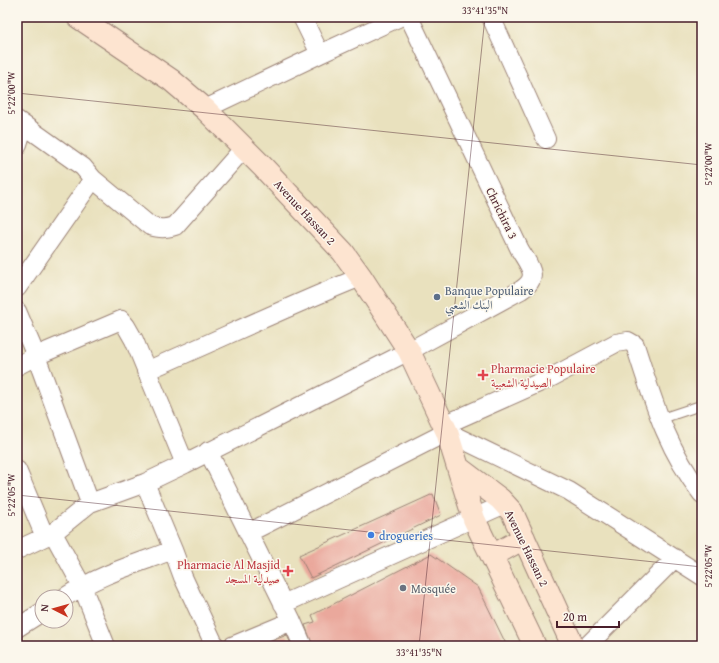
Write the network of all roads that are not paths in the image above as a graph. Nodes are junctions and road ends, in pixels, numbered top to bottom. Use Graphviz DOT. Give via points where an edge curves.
graph roads {
  1 [pos="78,17"];
  2 [pos="302,17"];
  3 [pos="400,17"];
  4 [pos="409,17"];
  5 [pos="491,17"];
  6 [pos="320,54"];
  7 [pos="205,109"];
  8 [pos="20,122"];
  9 [pos="546,139"];
  10 [pos="17,147"];
  11 [pos="244,148"];
  12 [pos="93,179"];
  13 [pos="361,277"];
  14 [pos="17,288"];
  15 [pos="17,310"];
  16 [pos="408,351"];
  17 [pos="36,356"];
  18 [pos="17,366"];
  19 [pos="146,371"];
  20 [pos="702,405"];
  21 [pos="660,419"];
  22 [pos="445,429"];
  23 [pos="208,451"];
  24 [pos="185,464"];
  25 [pos="459,468"];
  26 [pos="17,470"];
  27 [pos="145,483"];
  28 [pos="702,494"];
  29 [pos="90,503"];
  30 [pos="505,504"];
  31 [pos="474,519"];
  32 [pos="248,533"];
  33 [pos="49,535"];
  34 [pos="524,538"];
  35 [pos="17,550"];
  36 [pos="173,550"];
  37 [pos="492,556"];
  38 [pos="675,558"];
  39 [pos="702,576"];
  40 [pos="82,586"];
  41 [pos="74,591"];
  42 [pos="283,604"];
  43 [pos="34,617"];
  44 [pos="292,621"];
  45 [pos="17,628"];
  46 [pos="106,646"];
  47 [pos="215,646"];
  48 [pos="232,646"];
  49 [pos="303,646"];
  50 [pos="535,646"];
  51 [pos="573,646"];
  52 [pos="587,646"];
  1 -- 7 [label="main road, Avenue Hassan 2" via="171,80"];
  2 -- 6 [label="street"];
  3 -- 6 [label="street"];
  4 -- 16 [label="street, Chrichira 3" via="532,277 528,286"];
  5 -- 9 [label="street"];
  6 -- 7 [label="street"];
  7 -- 11 [label="main road, Avenue Hassan 2"];
  8 -- 10 [label="street"];
  8 -- 12 [label="street" via="83,166"];
  11 -- 12 [label="street" via="175,226 167,228 150,226"];
  11 -- 13 [label="main road, Avenue Hassan 2" via="343,252"];
  12 -- 14 [label="street"];
  13 -- 16 [label="main road, Avenue Hassan 2"];
  13 -- 19 [label="street"];
  15 -- 17 [label="street"];
  16 -- 22 [label="main road, Avenue Hassan 2"];
  16 -- 23 [label="street, Chrichira 3"];
  17 -- 18 [label="street"];
  17 -- 19 [label="street" via="121,320 134,340"];
  17 -- 29 [label="street"];
  19 -- 24 [label="street"];
  20 -- 21 [label="lane"];
  21 -- 22 [label="street" via="635,345 626,340"];
  21 -- 28 [label="street" via="674,451"];
  22 -- 25 [label="main road, Avenue Hassan 2"];
  22 -- 32 [label="street"];
  22 -- 38 [label="street" via="570,491"];
  23 -- 24 [label="street, Chrichira 3"];
  23 -- 32 [label="street"];
  24 -- 27 [label="street, Chrichira 3"];
  25 -- 30 [label="main road, Avenue Hassan 2"];
  25 -- 31 [label="main road, Avenue Hassan 2"];
  26 -- 33 [label="street"];
  27 -- 29 [label="street, Chrichira 3"];
  27 -- 36 [label="street"];
  29 -- 33 [label="street, Chrichira 3"];
  30 -- 31 [label="street"];
  30 -- 34 [label="main road, Avenue Hassan 2" via="512,512"];
  31 -- 37 [label="main road, Avenue Hassan 2"];
  31 -- 42 [label="street"];
  32 -- 42 [label="street"];
  33 -- 35 [label="street, Chrichira 3"];
  33 -- 40 [label="street"];
  34 -- 37 [label="main road"];
  34 -- 51 [label="main road, Avenue Hassan 2"];
  36 -- 40 [label="street"];
  36 -- 47 [label="street"];
  37 -- 50 [label="main road, Avenue Hassan 2"];
  38 -- 39 [label="street"];
  38 -- 52 [label="street"];
  40 -- 41 [label="street"];
  40 -- 46 [label="street"];
  42 -- 44 [label="street"];
  43 -- 45 [label="street"];
  44 -- 48 [label="street"];
  44 -- 49 [label="street"];
}
